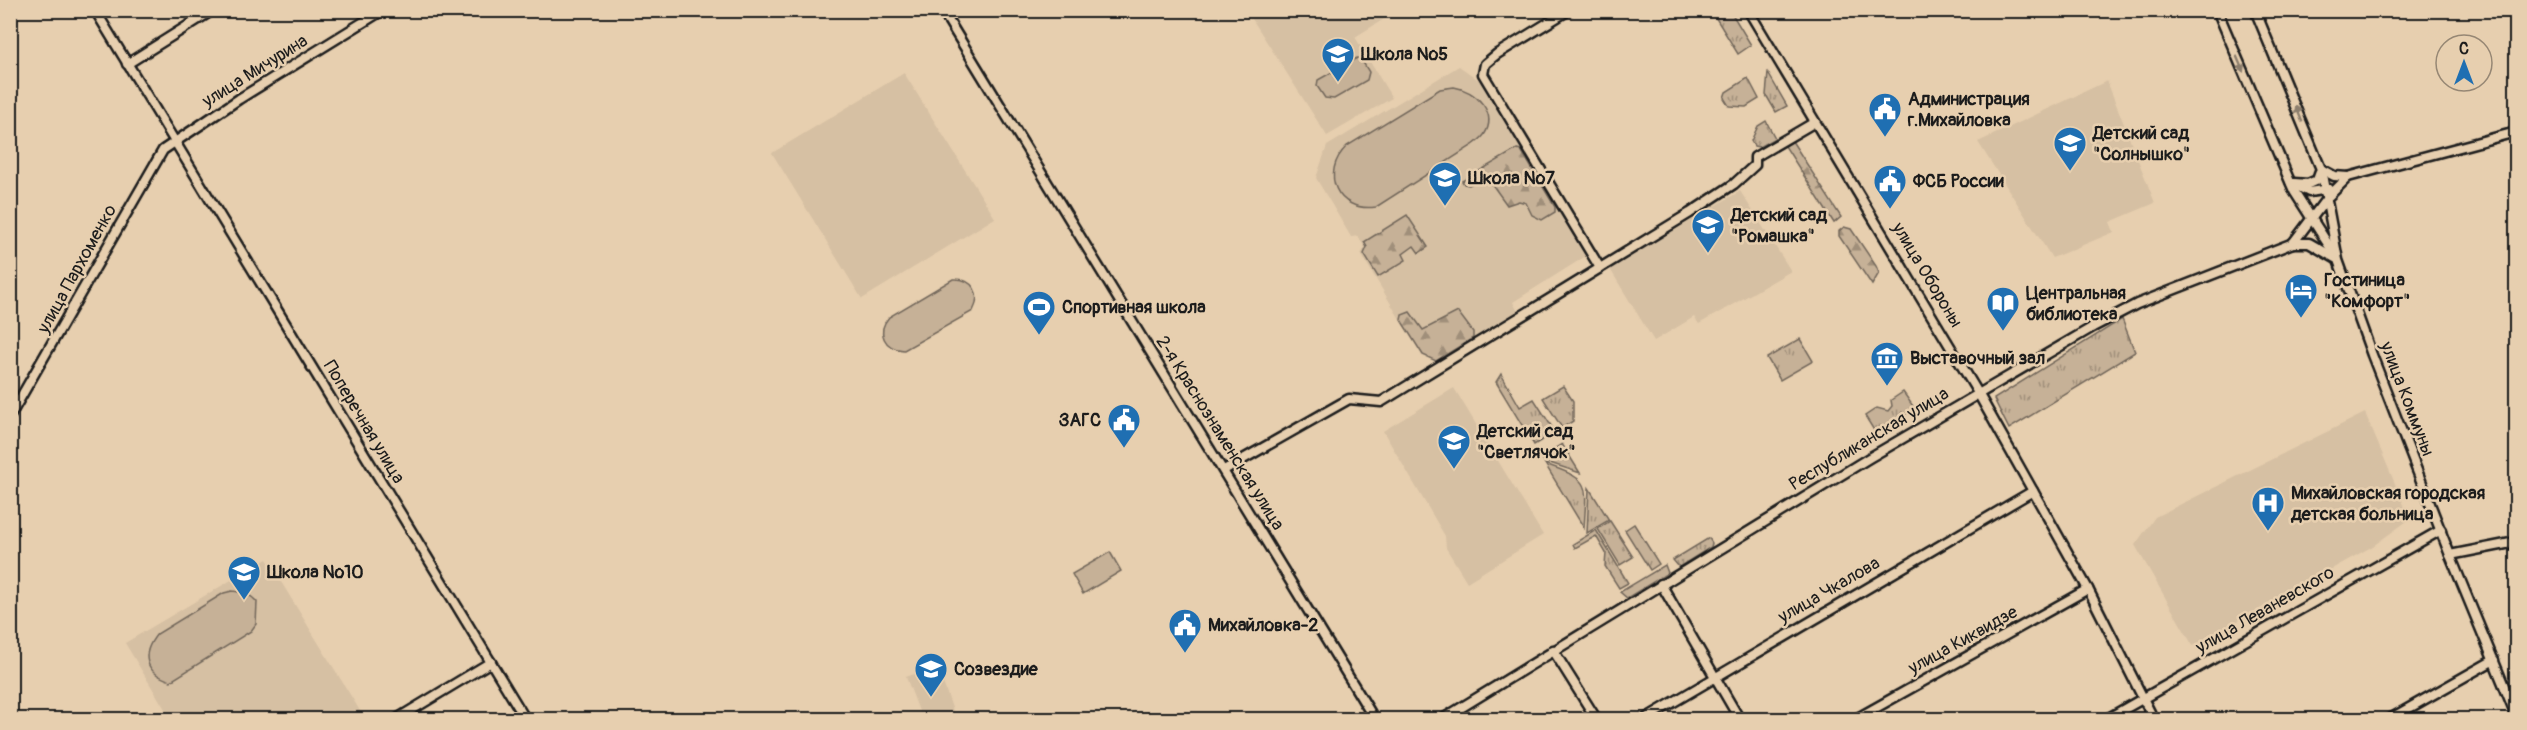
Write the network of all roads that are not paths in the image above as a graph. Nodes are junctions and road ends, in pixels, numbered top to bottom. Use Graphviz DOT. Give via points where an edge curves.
graph roads {
  1 [pos="95,10"];
  2 [pos="213,10"];
  3 [pos="383,10"];
  4 [pos="942,10"];
  5 [pos="1569,10"];
  6 [pos="1748,10"];
  7 [pos="2217,10"];
  8 [pos="2255,10"];
  9 [pos="369,14"];
  10 [pos="127,64"];
  11 [pos="1815,122"];
  12 [pos="2517,132"];
  13 [pos="175,141"];
  14 [pos="2321,168"];
  15 [pos="2348,177"];
  16 [pos="2290,182"];
  17 [pos="2327,195"];
  18 [pos="2313,218"];
  19 [pos="2293,243"];
  20 [pos="2338,260"];
  21 [pos="1600,268"];
  22 [pos="1978,393"];
  23 [pos="10,416"];
  24 [pos="1224,470"];
  25 [pos="2032,491"];
  26 [pos="2440,530"];
  27 [pos="2517,542"];
  28 [pos="2450,555"];
  29 [pos="1661,584"];
  30 [pos="2088,589"];
  31 [pos="1553,650"];
  32 [pos="2494,660"];
  33 [pos="491,662"];
  34 [pos="1714,676"];
  35 [pos="2143,699"];
  36 [pos="2517,715"];
  37 [pos="396,720"];
  38 [pos="526,720"];
  39 [pos="1376,720"];
  40 [pos="1441,720"];
  41 [pos="1597,720"];
  42 [pos="1643,720"];
  43 [pos="1740,720"];
  44 [pos="1854,720"];
  45 [pos="2105,720"];
  46 [pos="2154,720"];
  47 [pos="2388,720"];
  1 -- 10 [label="street, Поперечная улица"];
  2 -- 10 [label="street"];
  3 -- 9 [label="street, улица Мичурина"];
  4 -- 24 [label="street, 2-я Краснознаменская улица"];
  5 -- 21 [label="street" via="1497,54 1485,64 1482,74"];
  6 -- 11 [label="street, улица Обороны"];
  7 -- 16 [label="street, улица Коммуны, one-way"];
  14 -- 8 [label="street, улица Коммуны, one-way"];
  9 -- 13 [label="street, улица Мичурина"];
  10 -- 13 [label="street, Поперечная улица"];
  11 -- 21 [label="street" via="1755,157 1755,165 1734,184"];
  11 -- 22 [label="street, улица Обороны"];
  12 -- 15 [label="street"];
  13 -- 23 [label="street, улица Пархоменко" via="162,150"];
  13 -- 33 [label="street, Поперечная улица"];
  14 -- 15 [label="street" via="2334,177"];
  14 -- 16 [label="street" via="2317,180 2308,184"];
  14 -- 17 [label="street, улица Коммуны"];
  15 -- 17 [label="street, Республиканская улица"];
  16 -- 17 [label="street" via="2308,192"];
  16 -- 18 [label="street, улица Коммуны"];
  17 -- 18 [label="street, Республиканская улица"];
  17 -- 20 [label="street, улица Коммуны"];
  18 -- 19 [label="street, Республиканская улица"];
  18 -- 20 [label="street, улица Коммуны"];
  19 -- 20 [label="street" via="2309,243"];
  19 -- 22 [label="street, Республиканская улица" via="2137,304"];
  20 -- 26 [label="street, улица Коммуны"];
  21 -- 24 [label="street" via="1381,402 1349,399"];
  22 -- 25 [label="street, улица Обороны"];
  22 -- 29 [label="street, Республиканская улица"];
  24 -- 39 [label="street, 2-я Краснознаменская улица"];
  25 -- 30 [label="street, улица Обороны"];
  25 -- 34 [label="street, улица Чкалова"];
  26 -- 28 [label="street, улица Коммуны"];
  26 -- 35 [label="street, улица Леваневского"];
  27 -- 28 [label="street"];
  28 -- 32 [label="street, улица Коммуны"];
  29 -- 31 [label="street, Республиканская улица"];
  29 -- 34 [label="street"];
  30 -- 35 [label="street, улица Обороны"];
  30 -- 44 [label="street, улица Киквидзе"];
  31 -- 40 [label="street, Республиканская улица"];
  31 -- 41 [label="street"];
  32 -- 36 [label="street, улица Коммуны"];
  32 -- 47 [label="street"];
  33 -- 37 [label="street"];
  33 -- 38 [label="street, Поперечная улица"];
  34 -- 42 [label="street, улица Чкалова"];
  34 -- 43 [label="street"];
  35 -- 45 [label="street, улица Леваневского"];
  35 -- 46 [label="street, улица Обороны"];
}
